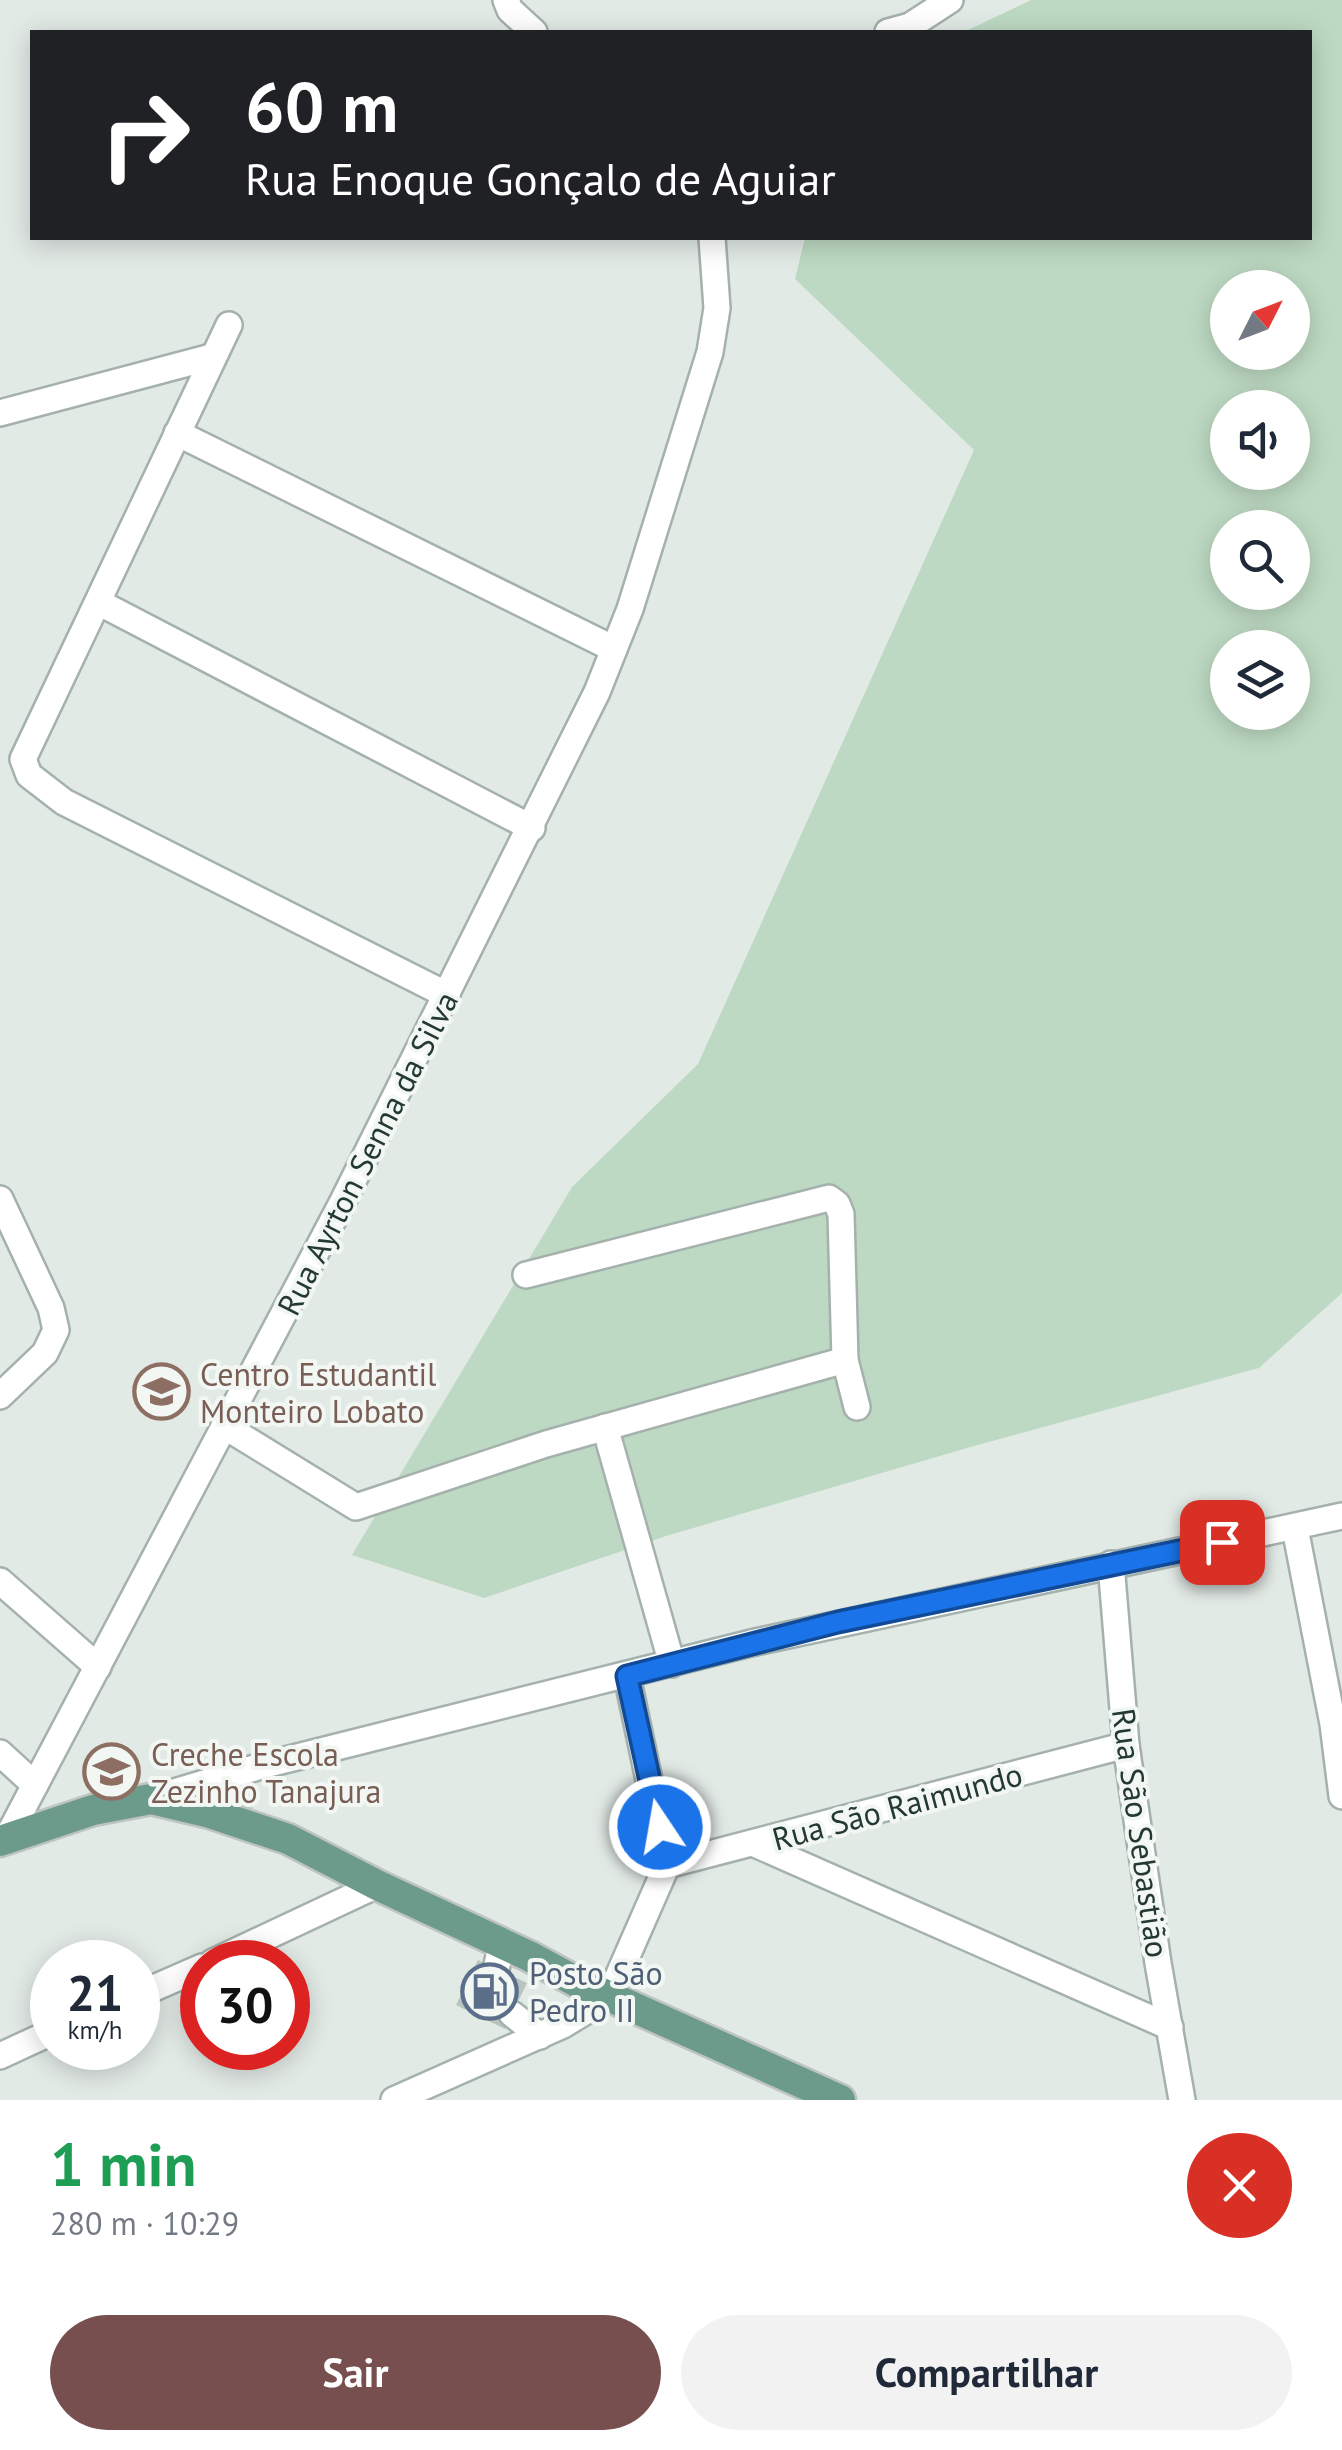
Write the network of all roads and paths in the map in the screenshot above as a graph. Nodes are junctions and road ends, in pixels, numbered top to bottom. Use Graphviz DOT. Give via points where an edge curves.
graph roads {
  1 [pos="506,0"];
  2 [pos="950,0"];
  3 [pos="532,30"];
  4 [pos="895,30"];
  5 [pos="712,240"];
  6 [pos="229,325"];
  7 [pos="211,357"];
  8 [pos="0,413"];
  9 [pos="177,433"];
  10 [pos="98,602"];
  11 [pos="614,649"];
  12 [pos="532,828"];
  13 [pos="447,996"];
  14 [pos="0,1199"];
  15 [pos="526,1275"];
  16 [pos="845,1360"];
  17 [pos="0,1396"];
  18 [pos="858,1407"];
  19 [pos="604,1427"];
  20 [pos="226,1428"];
  21 [pos="1342,1516"];
  22 [pos="1295,1528"];
  23 [pos="1111,1564"];
  24 [pos="0,1581"];
  25 [pos="672,1664"];
  26 [pos="98,1667"];
  27 [pos="627,1676"];
  28 [pos="1338,1724"];
  29 [pos="1126,1745"];
  30 [pos="0,1753"];
  31 [pos="35,1785"];
  32 [pos="1342,1796"];
  33 [pos="151,1798"];
  34 [pos="4,1839"];
  35 [pos="756,1844"];
  36 [pos="668,1865"];
  37 [pos="377,1885"];
  38 [pos="259,1940"];
  39 [pos="608,1998"];
  40 [pos="512,2014"];
  41 [pos="1170,2027"];
  42 [pos="540,2036"];
  43 [pos="30,2042"];
  44 [pos="0,2056"];
  45 [pos="394,2100"];
  46 [pos="840,2100"];
  47 [pos="1182,2100"];
  1 -- 3 [label="street"];
  2 -- 4 [label="street"];
  5 -- 11 [label="street, Rua Ayrton Senna da Silva" via="715,329"];
  6 -- 7 [label="street"];
  7 -- 8 [label="street"];
  7 -- 9 [label="street"];
  9 -- 10 [label="street"];
  9 -- 11 [label="street"];
  10 -- 12 [label="street"];
  10 -- 13 [label="street" via="23,759 29,775 64,802"];
  11 -- 12 [label="street, Rua Ayrton Senna da Silva"];
  12 -- 13 [label="street, Rua Ayrton Senna da Silva"];
  13 -- 20 [label="street, Rua Ayrton Senna da Silva"];
  14 -- 17 [label="street" via="56,1330 45,1353"];
  15 -- 16 [label="street" via="829,1198 841,1214"];
  16 -- 18 [label="street"];
  16 -- 19 [label="street"];
  19 -- 20 [label="street" via="356,1507"];
  19 -- 25 [label="street"];
  20 -- 26 [label="street, Rua Ayrton Senna da Silva"];
  21 -- 22 [label="street"];
  22 -- 23 [label="street"];
  22 -- 28 [label="street"];
  23 -- 25 [label="street"];
  23 -- 29 [label="street, Rua São Sebastião"];
  24 -- 26 [label="street"];
  25 -- 27 [label="street"];
  26 -- 31 [label="street, Rua Ayrton Senna da Silva"];
  27 -- 33 [label="street"];
  27 -- 36 [label="street"];
  28 -- 32 [label="street"];
  29 -- 35 [label="street, Rua São Raimundo"];
  29 -- 41 [label="street, Rua São Sebastião"];
  30 -- 31 [label="street"];
  31 -- 34 [label="street, Rua Ayrton Senna da Silva"];
  33 -- 34 [label="main road"];
  33 -- 37 [label="main road" via="288,1839"];
  35 -- 36 [label="street, Rua São Raimundo"];
  35 -- 41 [label="street"];
  36 -- 39 [label="street"];
  37 -- 38 [label="street"];
  37 -- 39 [label="main road" via="499,1956"];
  39 -- 42 [label="street"];
  39 -- 46 [label="main road"];
  40 -- 42 [label="street"];
  41 -- 47 [label="street, Rua São Sebastião"];
  42 -- 45 [label="street"];
  43 -- 44 [label="street"];
}
